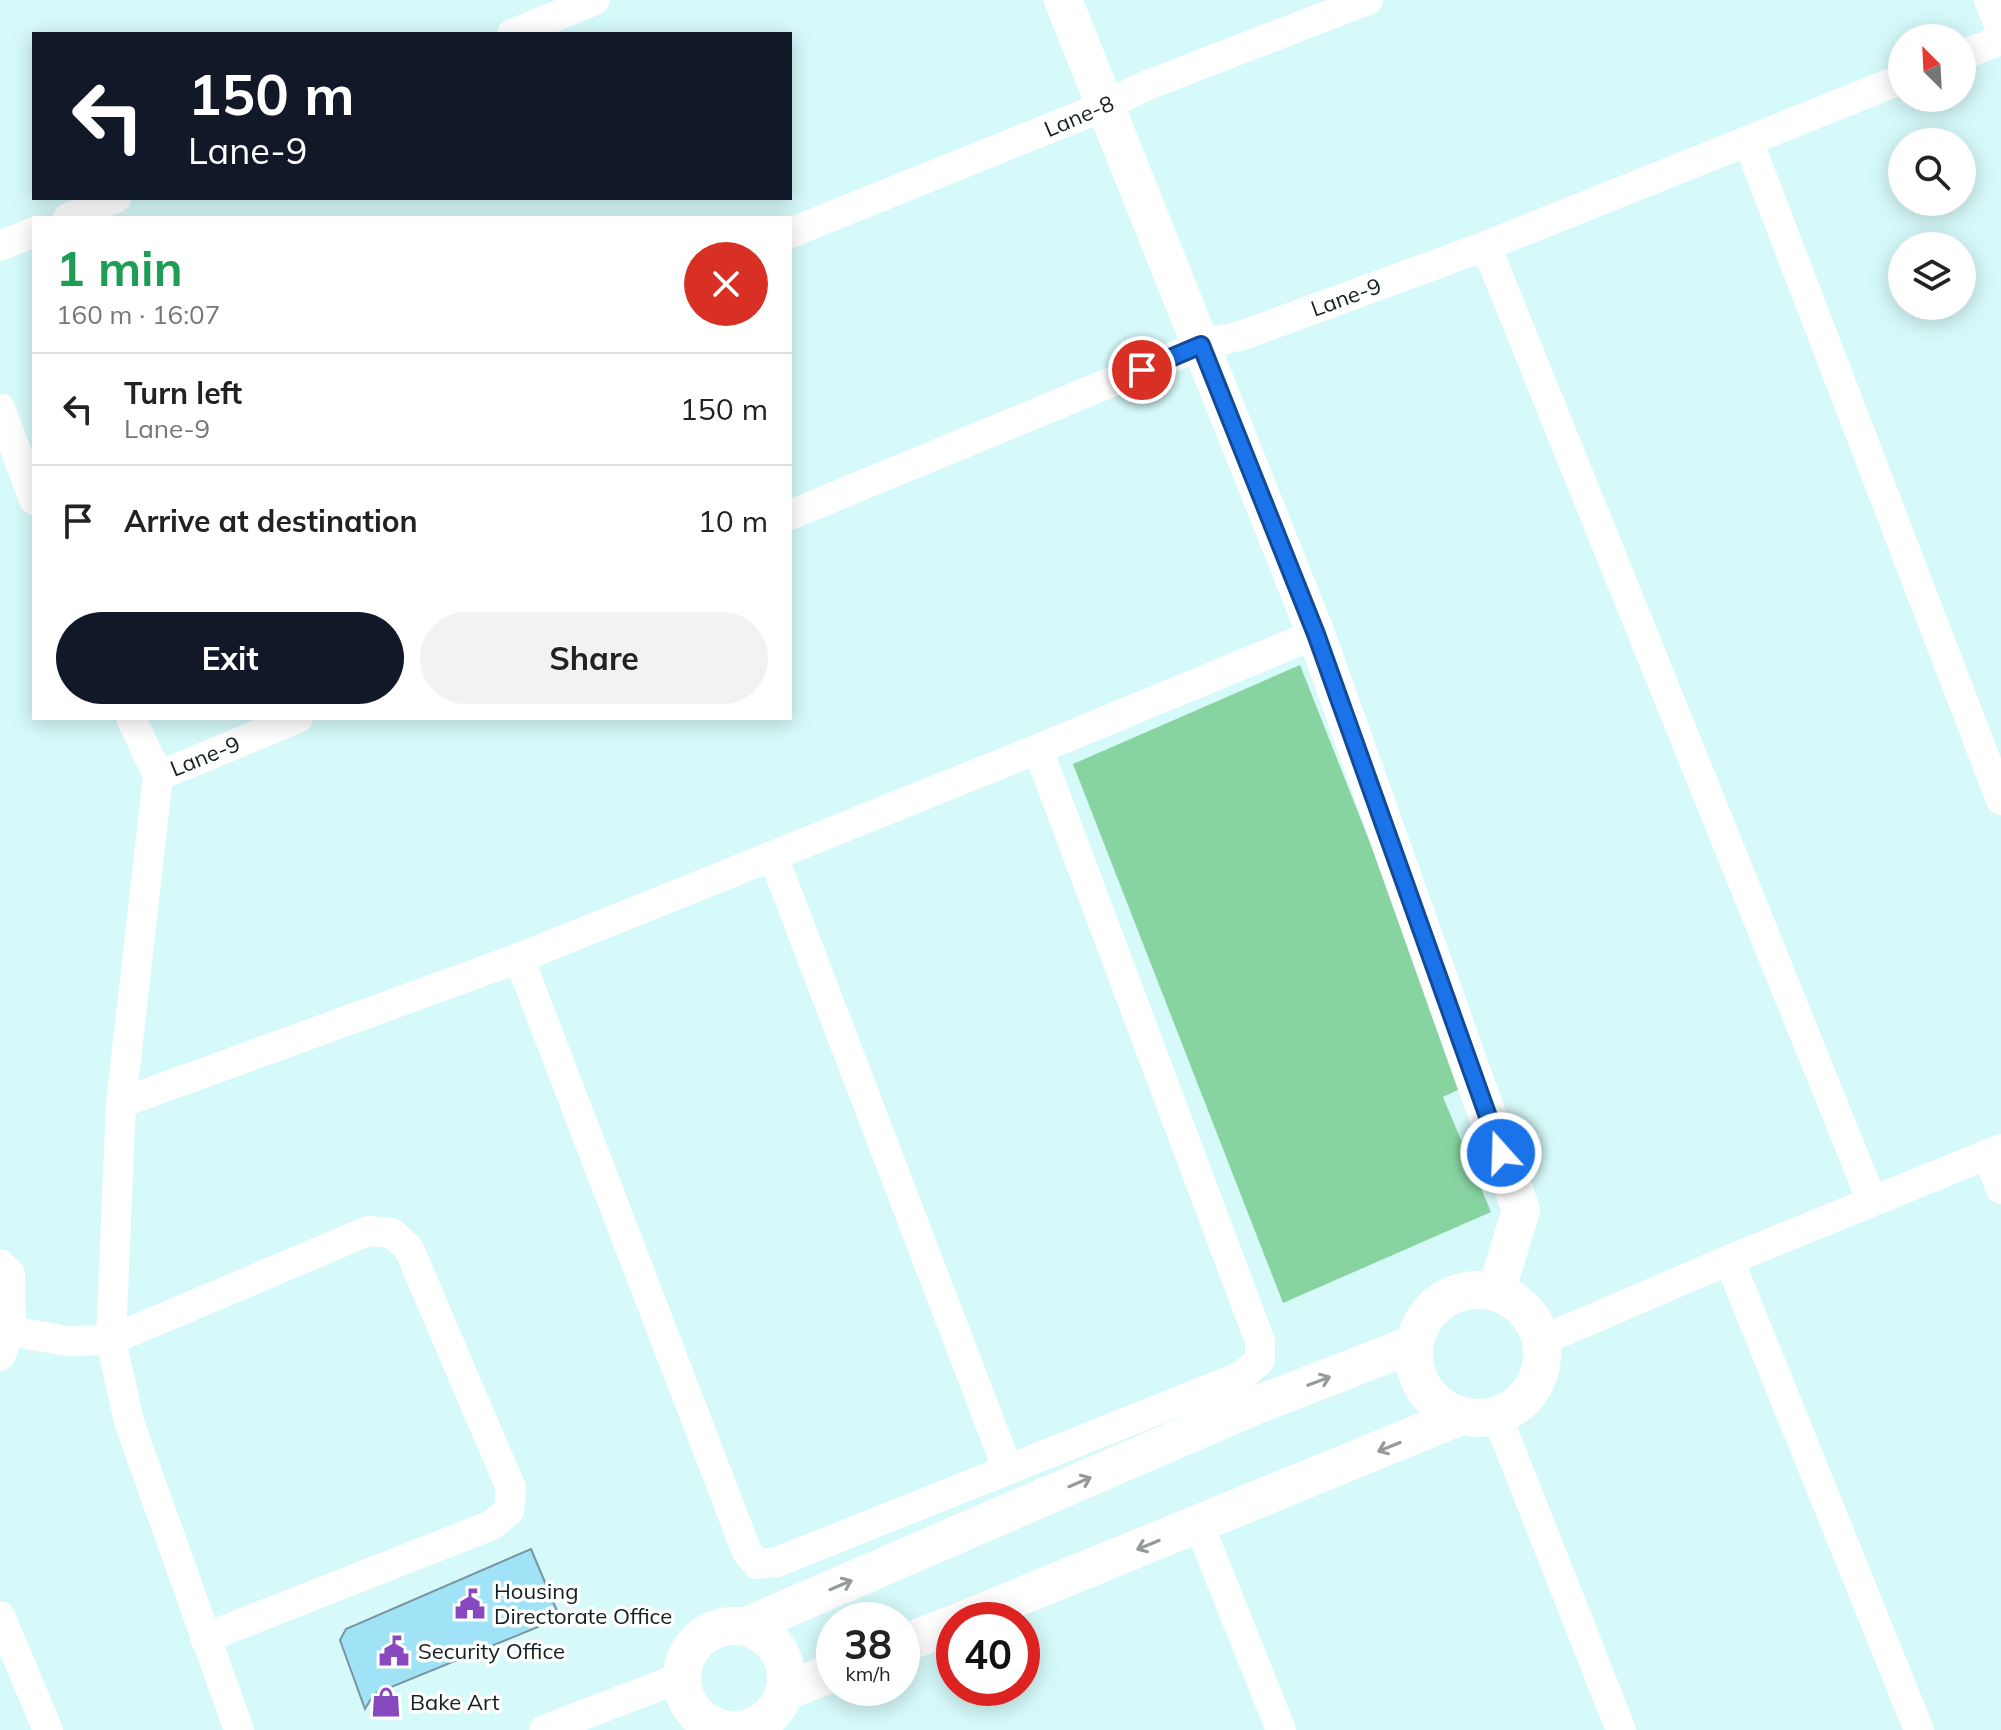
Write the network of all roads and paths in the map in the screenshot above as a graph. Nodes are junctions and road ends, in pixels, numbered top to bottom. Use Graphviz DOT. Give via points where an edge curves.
graph roads {
  1 [pos="595,0"];
  2 [pos="1063,0"];
  3 [pos="1368,0"];
  4 [pos="1989,0"];
  5 [pos="2001,29"];
  6 [pos="517,32"];
  7 [pos="2001,40"];
  8 [pos="1976,50"];
  9 [pos="1888,85"];
  10 [pos="1105,106"];
  11 [pos="1748,141"];
  12 [pos="111,200"];
  13 [pos="73,216"];
  14 [pos="792,232"];
  15 [pos="32,233"];
  16 [pos="0,246"];
  17 [pos="1486,246"];
  18 [pos="1201,345"];
  19 [pos="0,408"];
  20 [pos="32,495"];
  21 [pos="792,514"];
  22 [pos="1316,634"];
  23 [pos="132,720"];
  24 [pos="293,720"];
  25 [pos="1038,749"];
  26 [pos="158,776"];
  27 [pos="2001,800"];
  28 [pos="773,856"];
  29 [pos="519,958"];
  30 [pos="121,1103"];
  31 [pos="1994,1152"];
  32 [pos="2001,1189"];
  33 [pos="1872,1201"];
  34 [pos="1729,1260"];
  35 [pos="0,1264"];
  36 [pos="1496,1292"];
  37 [pos="111,1340"];
  38 [pos="1541,1341"];
  39 [pos="5,1344"];
  40 [pos="1414,1344"];
  41 [pos="1479,1416"];
  42 [pos="1008,1470"];
  43 [pos="1199,1525"];
  44 [pos="1008,1602"];
  45 [pos="0,1616"];
  46 [pos="744,1627"];
  47 [pos="205,1638"];
  48 [pos="682,1677"];
  49 [pos="816,1685"];
  50 [pos="776,1713"];
  51 [pos="48,1730"];
  52 [pos="239,1730"];
  53 [pos="544,1730"];
  54 [pos="726,1730"];
  55 [pos="1281,1730"];
  56 [pos="1621,1730"];
  57 [pos="1919,1730"];
  1 -- 6 [label="street"];
  2 -- 10 [label="street"];
  3 -- 10 [label="street, Lane-8"];
  4 -- 5 [label="street"];
  7 -- 8 [label="street"];
  9 -- 11 [label="street, Lane-9"];
  10 -- 14 [label="street, Lane-8"];
  10 -- 18 [label="street"];
  11 -- 17 [label="street, Lane-9"];
  11 -- 27 [label="street"];
  12 -- 13 [label="street"];
  15 -- 16 [label="street"];
  17 -- 18 [label="street, Lane-9" via="1243,335"];
  17 -- 33 [label="street"];
  18 -- 21 [label="street, Lane-9"];
  18 -- 22 [label="street"];
  19 -- 20 [label="street"];
  22 -- 25 [label="street"];
  22 -- 36 [label="street" via="1521,1210"];
  23 -- 26 [label="street"];
  24 -- 26 [label="street, Lane-9"];
  25 -- 28 [label="street"];
  25 -- 42 [label="street" via="1260,1341 1260,1360 1242,1376"];
  26 -- 30 [label="street"];
  28 -- 29 [label="street"];
  28 -- 42 [label="street"];
  29 -- 30 [label="street"];
  29 -- 42 [label="street" via="747,1552 757,1564 777,1562"];
  30 -- 37 [label="street"];
  31 -- 32 [label="street"];
  31 -- 33 [label="street"];
  33 -- 34 [label="street"];
  34 -- 38 [label="street"];
  34 -- 57 [label="street"];
  35 -- 39 [label="street" via="10,1274"];
  36 -- 38 [label="street" via="1526,1310"];
  36 -- 40 [label="street" via="1478,1289 1443,1300 1429,1312"];
  37 -- 39 [label="street"];
  37 -- 47 [label="street" via="129,1422"];
  37 -- 47 [label="street" via="368,1231 392,1233 409,1249 511,1488 509,1511 492,1525"];
  38 -- 41 [label="street" via="1538,1378 1521,1401"];
  40 -- 41 [label="street" via="1419,1381 1429,1396 1444,1409"];
  46 -- 40 [label="street, one-way" via="1254,1406"];
  41 -- 43 [label="street, one-way"];
  41 -- 56 [label="street"];
  43 -- 44 [label="street, one-way"];
  43 -- 55 [label="street"];
  45 -- 51 [label="street"];
  46 -- 48 [label="street" via="729,1626 701,1638 691,1649"];
  46 -- 50 [label="street" via="778,1650 784,1663"];
  47 -- 52 [label="street"];
  48 -- 53 [label="street"];
  48 -- 54 [label="street" via="690,1705"];
  49 -- 50 [label="street"];
  50 -- 54 [label="street"];
}
